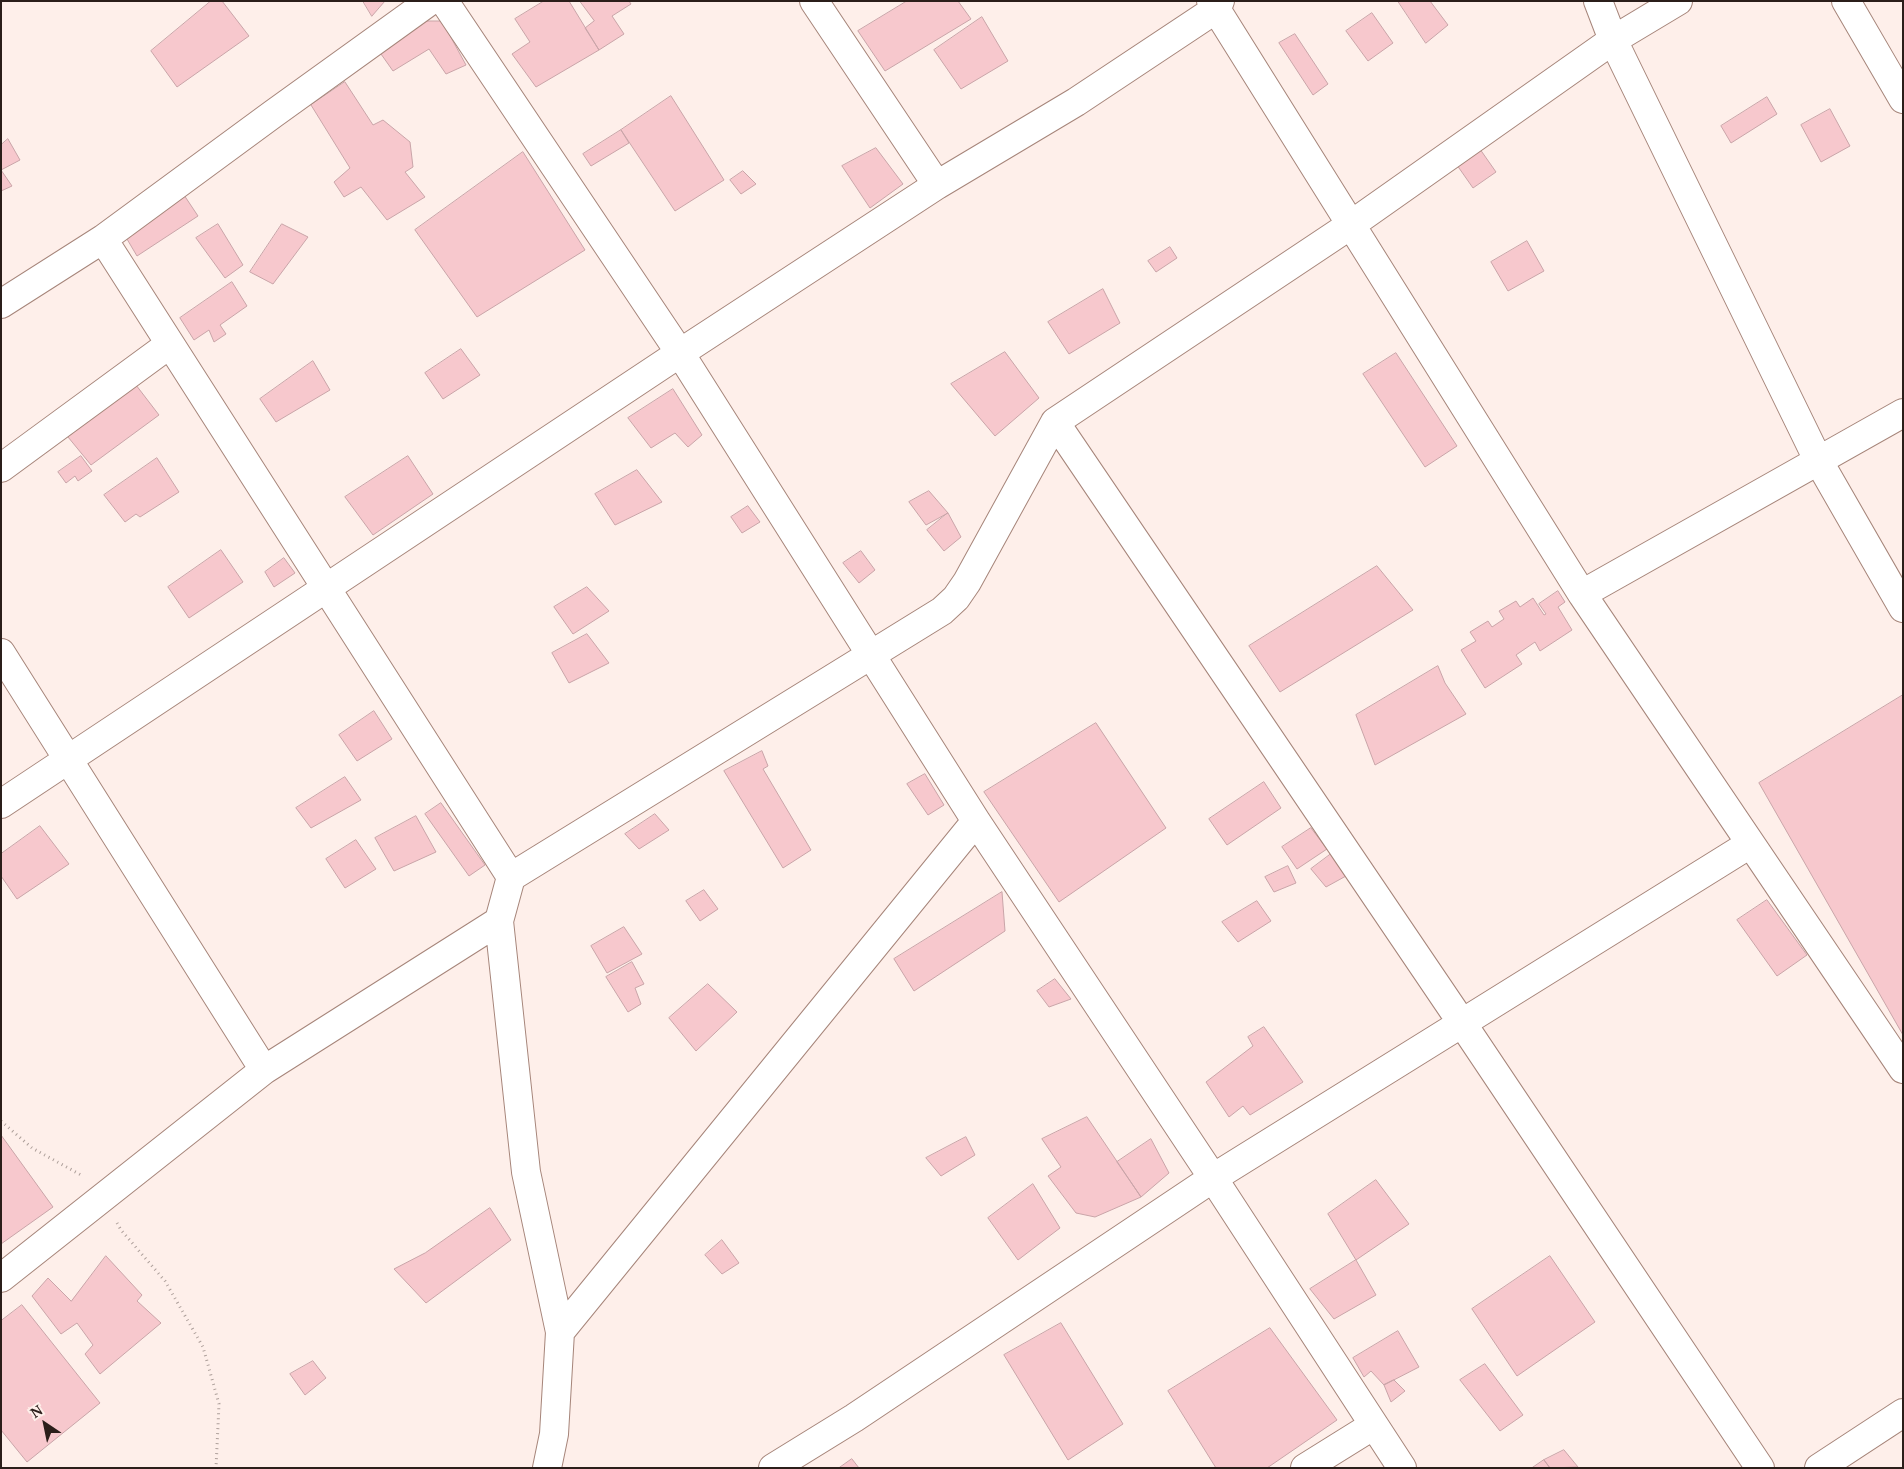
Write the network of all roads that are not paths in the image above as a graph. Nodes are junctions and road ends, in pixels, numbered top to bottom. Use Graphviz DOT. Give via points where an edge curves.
graph roads {
  1 [pos="430,1"];
  2 [pos="444,1"];
  3 [pos="814,1"];
  4 [pos="1598,1"];
  5 [pos="1678,1"];
  6 [pos="1846,1"];
  7 [pos="1216,4"];
  8 [pos="1613,40"];
  9 [pos="1903,99"];
  10 [pos="937,185"];
  11 [pos="1352,224"];
  12 [pos="103,239"];
  13 [pos="1,304"];
  14 [pos="170,344"];
  15 [pos="680,353"];
  16 [pos="1903,413"];
  17 [pos="1055,422"];
  18 [pos="1818,460"];
  19 [pos="1,468"];
  20 [pos="326,588"];
  21 [pos="1582,594"];
  22 [pos="1903,608"];
  23 [pos="1,653"];
  24 [pos="871,655"];
  25 [pos="68,761"];
  26 [pos="1,804"];
  27 [pos="976,821"];
  28 [pos="1750,844"];
  29 [pos="511,877"];
  30 [pos="498,921"];
  31 [pos="1462,1023"];
  32 [pos="1903,1069"];
  33 [pos="264,1070"];
  34 [pos="1213,1178"];
  35 [pos="1,1278"];
  36 [pos="560,1332"];
  37 [pos="1903,1413"];
  38 [pos="1374,1425"];
  39 [pos="547,1468"];
  40 [pos="773,1468"];
  41 [pos="1305,1468"];
  42 [pos="1402,1468"];
  43 [pos="1760,1468"];
  44 [pos="1819,1468"];
  1 -- 12 [label="street"];
  2 -- 15 [label="street"];
  3 -- 10 [label="street"];
  4 -- 8 [label="street"];
  5 -- 8 [label="street"];
  6 -- 9 [label="street"];
  7 -- 10 [label="street" via="1076,102"];
  7 -- 11 [label="street"];
  8 -- 11 [label="street"];
  8 -- 18 [label="street"];
  10 -- 15 [label="street"];
  11 -- 17 [label="street"];
  11 -- 21 [label="street"];
  12 -- 13 [label="street"];
  12 -- 14 [label="street"];
  14 -- 19 [label="street"];
  14 -- 20 [label="street"];
  15 -- 20 [label="street"];
  15 -- 24 [label="street"];
  16 -- 18 [label="street"];
  17 -- 24 [label="street" via="956,598 942,611"];
  17 -- 31 [label="street"];
  18 -- 21 [label="street"];
  18 -- 22 [label="street"];
  20 -- 25 [label="street"];
  20 -- 29 [label="street"];
  21 -- 28 [label="street"];
  23 -- 25 [label="street"];
  24 -- 27 [label="street"];
  24 -- 29 [label="street"];
  25 -- 26 [label="street"];
  25 -- 33 [label="street"];
  27 -- 34 [label="street"];
  27 -- 36 [label="street"];
  28 -- 31 [label="street"];
  28 -- 32 [label="street"];
  29 -- 30 [label="street"];
  30 -- 33 [label="street"];
  30 -- 36 [label="street" via="526,1172"];
  31 -- 34 [label="street"];
  31 -- 43 [label="street"];
  33 -- 35 [label="street"];
  34 -- 38 [label="street"];
  34 -- 40 [label="street" via="854,1418"];
  36 -- 39 [label="street" via="554,1434"];
  37 -- 44 [label="street"];
  38 -- 41 [label="street"];
  38 -- 42 [label="street"];
}
